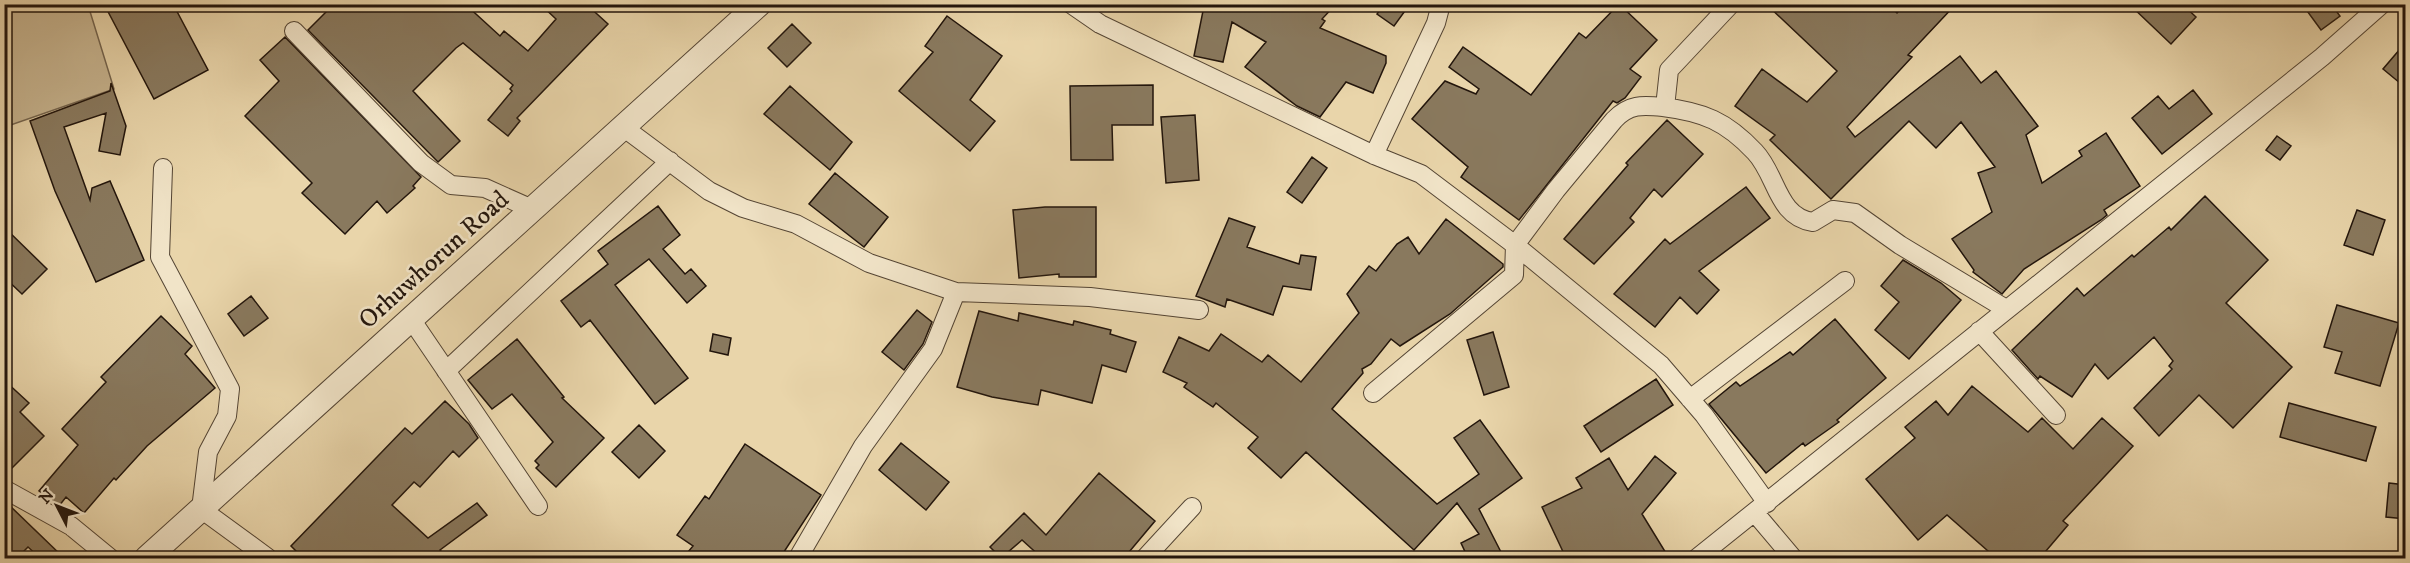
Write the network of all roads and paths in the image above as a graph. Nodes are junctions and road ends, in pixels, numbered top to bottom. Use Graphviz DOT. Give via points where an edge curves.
graph roads {
  1 [pos="759,4"];
  2 [pos="1071,4"];
  3 [pos="1441,4"];
  4 [pos="1731,4"];
  5 [pos="2382,4"];
  6 [pos="294,31"];
  7 [pos="1665,107"];
  8 [pos="623,127"];
  9 [pos="1374,155"];
  10 [pos="670,161"];
  11 [pos="163,168"];
  12 [pos="532,209"];
  13 [pos="1515,245"];
  14 [pos="1845,281"];
  15 [pos="956,292"];
  16 [pos="2006,309"];
  17 [pos="1199,310"];
  18 [pos="411,319"];
  19 [pos="1979,331"];
  20 [pos="446,371"];
  21 [pos="1373,393"];
  22 [pos="1690,399"];
  23 [pos="2056,415"];
  24 [pos="4,489"];
  25 [pos="538,506"];
  26 [pos="1192,507"];
  27 [pos="1761,508"];
  28 [pos="201,509"];
  29 [pos="110,558"];
  30 [pos="147,558"];
  31 [pos="268,558"];
  32 [pos="798,558"];
  33 [pos="1145,558"];
  34 [pos="1696,558"];
  35 [pos="1793,558"];
  1 -- 8 [label="street, Orhuwhorun Road"];
  2 -- 9 [label="street" via="1100,24"];
  3 -- 9 [label="street" via="1436,23"];
  4 -- 7 [label="street" via="1669,70"];
  5 -- 16 [label="street" via="2322,57"];
  6 -- 12 [label="street" via="420,163 451,184 485,189"];
  7 -- 13 [label="street" via="1637,105 1622,111"];
  7 -- 16 [label="street" via="1702,113 1733,132 1756,152 1786,209 1800,220 1813,222 1833,210 1855,213"];
  8 -- 10 [label="street"];
  8 -- 12 [label="street, Orhuwhorun Road"];
  9 -- 13 [label="street" via="1421,174"];
  10 -- 15 [label="street" via="709,191 743,208 796,224 869,263"];
  10 -- 20 [label="street"];
  11 -- 28 [label="street" via="160,257 230,389 227,416 208,452"];
  12 -- 18 [label="street, Orhuwhorun Road"];
  13 -- 21 [label="street" via="1514,275"];
  13 -- 22 [label="street" via="1661,365"];
  14 -- 22 [label="street"];
  15 -- 17 [label="street" via="1090,297"];
  15 -- 32 [label="street" via="933,349 863,446"];
  16 -- 19 [label="street"];
  18 -- 20 [label="street"];
  18 -- 28 [label="street, Orhuwhorun Road"];
  19 -- 23 [label="street"];
  19 -- 27 [label="street"];
  20 -- 25 [label="street"];
  22 -- 27 [label="street"];
  24 -- 29 [label="street" via="71,526"];
  26 -- 33 [label="street"];
  27 -- 34 [label="street"];
  27 -- 35 [label="street"];
  28 -- 30 [label="street, Orhuwhorun Road"];
  28 -- 31 [label="street"];
}
